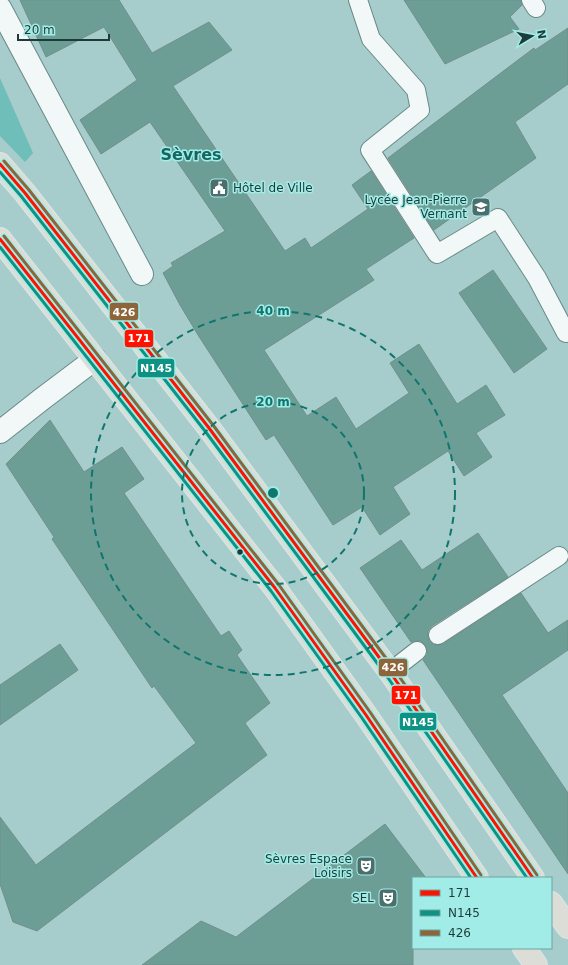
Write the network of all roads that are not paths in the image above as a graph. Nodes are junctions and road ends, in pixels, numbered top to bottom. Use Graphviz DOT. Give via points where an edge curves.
graph roads {
  1 [pos="358,0"];
  2 [pos="0,8"];
  3 [pos="0,164"];
  4 [pos="0,239"];
  5 [pos="142,274"];
  6 [pos="566,333"];
  7 [pos="95,359"];
  8 [pos="0,432"];
  9 [pos="559,556"];
  10 [pos="438,635"];
  11 [pos="417,651"];
  12 [pos="390,672"];
  13 [pos="476,877"];
  14 [pos="532,877"];
  15 [pos="552,904"];
  16 [pos="568,927"];
  17 [pos="525,949"];
  18 [pos="536,965"];
  1 -- 6 [label="lane" via="370,38 416,90 420,110 370,150 437,254 498,218 537,278"];
  2 -- 5 [label="street"];
  3 -- 12 [label="main road" via="209,428"];
  4 -- 7 [label="main road"];
  7 -- 8 [label="street"];
  7 -- 13 [label="main road" via="275,588"];
  9 -- 10 [label="lane"];
  11 -- 12 [label="lane"];
  12 -- 14 [label="main road"];
  15 -- 16 [label="main road"];
  17 -- 18 [label="main road"];
}
